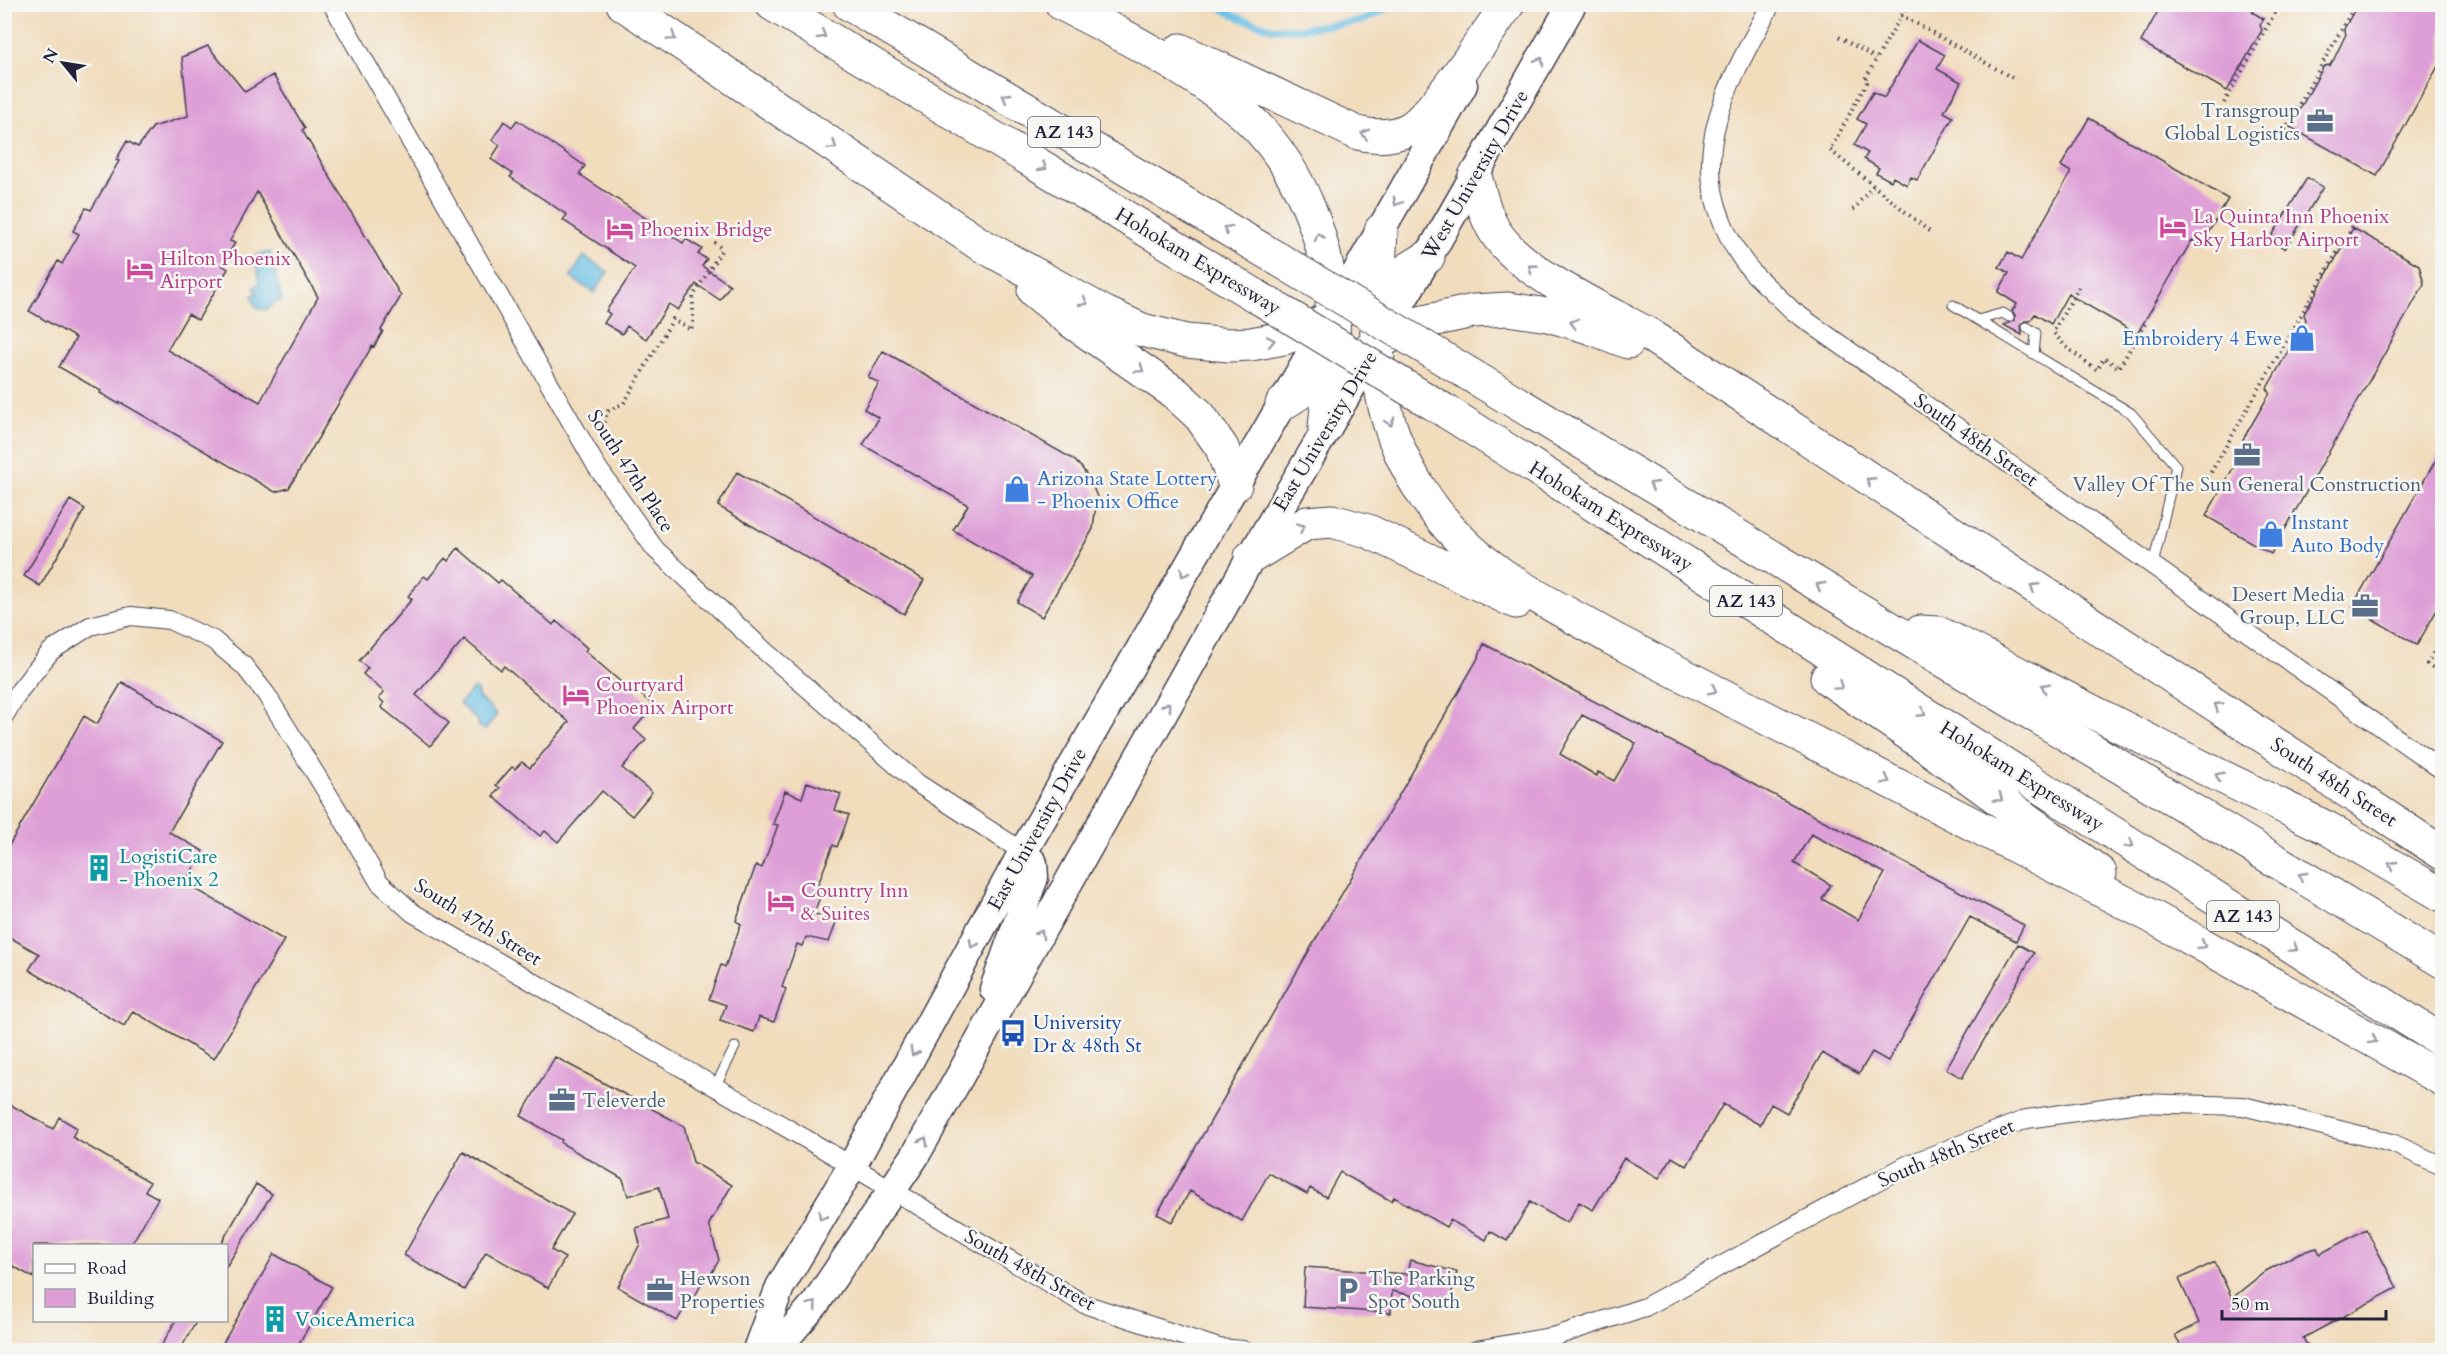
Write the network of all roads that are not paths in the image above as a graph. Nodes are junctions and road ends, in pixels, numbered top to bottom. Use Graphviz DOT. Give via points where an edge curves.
graph roads {
  1 [pos="332,4"];
  2 [pos="623,4"];
  3 [pos="772,4"];
  4 [pos="849,4"];
  5 [pos="1508,4"];
  6 [pos="1572,4"];
  7 [pos="1771,4"];
  8 [pos="1074,10"];
  9 [pos="1475,176"];
  10 [pos="1381,230"];
  11 [pos="978,243"];
  12 [pos="1428,257"];
  13 [pos="1378,288"];
  14 [pos="1953,305"];
  15 [pos="1333,316"];
  16 [pos="2009,317"];
  17 [pos="1978,320"];
  18 [pos="2027,327"];
  19 [pos="1377,344"];
  20 [pos="2034,354"];
  21 [pos="1330,374"];
  22 [pos="1743,398"];
  23 [pos="1282,404"];
  24 [pos="1447,412"];
  25 [pos="1325,428"];
  26 [pos="1235,485"];
  27 [pos="1251,556"];
  28 [pos="2153,565"];
  29 [pos="1895,631"];
  30 [pos="1611,638"];
  31 [pos="12,686"];
  32 [pos="4,716"];
  33 [pos="2442,770"];
  34 [pos="1023,852"];
  35 [pos="2442,853"];
  36 [pos="2442,895"];
  37 [pos="2151,916"];
  38 [pos="2442,961"];
  39 [pos="2442,1041"];
  40 [pos="735,1047"];
  41 [pos="973,1054"];
  42 [pos="2442,1079"];
  43 [pos="715,1088"];
  44 [pos="852,1166"];
  45 [pos="2442,1166"];
  46 [pos="893,1191"];
  47 [pos="757,1350"];
  48 [pos="775,1350"];
  49 [pos="1243,1350"];
  50 [pos="1476,1350"];
  1 -- 34 [label="street, South 47th Place" via="597,467 655,549 749,638 917,783"];
  2 -- 11 [label="highway, one-way"];
  3 -- 24 [label="highway, Hohokam Expressway / AZ 143, one-way, bridge"];
  29 -- 4 [label="highway, AZ 143, one-way, bridge"];
  5 -- 8 [label="highway, one-way" via="1420,122 1408,130 1378,136 1357,133 1183,51"];
  5 -- 10 [label="main road, one-way"];
  9 -- 6 [label="main road, West University Drive, one-way"];
  7 -- 28 [label="street, South 48th Street" via="1730,82 1710,150 1714,202 1728,237 1752,272 1793,310"];
  15 -- 8 [label="highway, one-way" via="1327,267 1314,222 1292,175 1263,135 1211,90"];
  9 -- 12 [label="main road, West University Drive"];
  22 -- 9 [label="highway, one-way" via="1651,336 1541,274 1517,256 1488,220"];
  10 -- 13 [label="highway"];
  10 -- 15 [label="main road"];
  11 -- 15 [label="highway, one-way" via="1122,321 1186,341 1229,345 1270,341 1296,335"];
  11 -- 26 [label="highway, one-way" via="1071,321 1194,410 1217,439"];
  12 -- 13 [label="highway"];
  12 -- 19 [label="main road, West University Drive"];
  13 -- 15 [label="highway"];
  13 -- 19 [label="highway"];
  14 -- 17 [label="lane"];
  15 -- 21 [label="highway"];
  15 -- 23 [label="main road, East University Drive"];
  16 -- 17 [label="lane" via="2003,313"];
  17 -- 20 [label="lane"];
  18 -- 20 [label="lane" via="2036,333"];
  19 -- 21 [label="highway"];
  22 -- 19 [label="highway, one-way" via="1592,328 1508,309 1424,321"];
  19 -- 25 [label="main road, East University Drive"];
  19 -- 30 [label="highway, one-way" via="1382,393 1401,452 1422,493 1450,530 1504,576"];
  20 -- 28 [label="lane" via="2131,413 2176,466"];
  21 -- 23 [label="highway"];
  21 -- 25 [label="highway"];
  35 -- 22 [label="highway, South 48th Street, one-way"];
  23 -- 26 [label="main road, East University Drive"];
  24 -- 37 [label="highway, one-way" via="1926,746 2082,858"];
  24 -- 39 [label="highway, Hohokam Expressway / AZ 143, one-way"];
  25 -- 27 [label="main road, East University Drive"];
  26 -- 34 [label="main road, East University Drive, one-way"];
  27 -- 30 [label="highway, one-way" via="1306,523 1343,523 1368,531 1518,604"];
  41 -- 27 [label="main road, East University Drive, one-way"];
  28 -- 33 [label="street, South 48th Street"];
  36 -- 29 [label="highway, one-way" via="2327,828 1938,633"];
  38 -- 29 [label="highway, AZ 143, one-way"];
  30 -- 37 [label="highway, one-way"];
  31 -- 32 [label="street, South 47th Street"];
  31 -- 43 [label="street, South 47th Street" via="51,651 90,626 131,616 169,620 213,640 244,666 266,694 379,882 413,913"];
  34 -- 41 [label="main road" via="1033,863 1034,877"];
  34 -- 44 [label="main road, East University Drive, one-way"];
  37 -- 42 [label="highway, one-way"];
  40 -- 43 [label="lane"];
  46 -- 41 [label="main road, East University Drive, one-way"];
  43 -- 44 [label="street, South 47th Street"];
  44 -- 46 [label="street, South 47th Street"];
  44 -- 47 [label="main road, East University Drive, one-way" via="780,1287"];
  45 -- 50 [label="street, South 48th Street" via="2392,1143 2243,1107 2138,1103 2027,1119 1907,1165 1645,1306 1556,1336"];
  48 -- 46 [label="main road, East University Drive, one-way" via="815,1304"];
  46 -- 49 [label="street, South 48th Street" via="1084,1304 1219,1348"];
}
